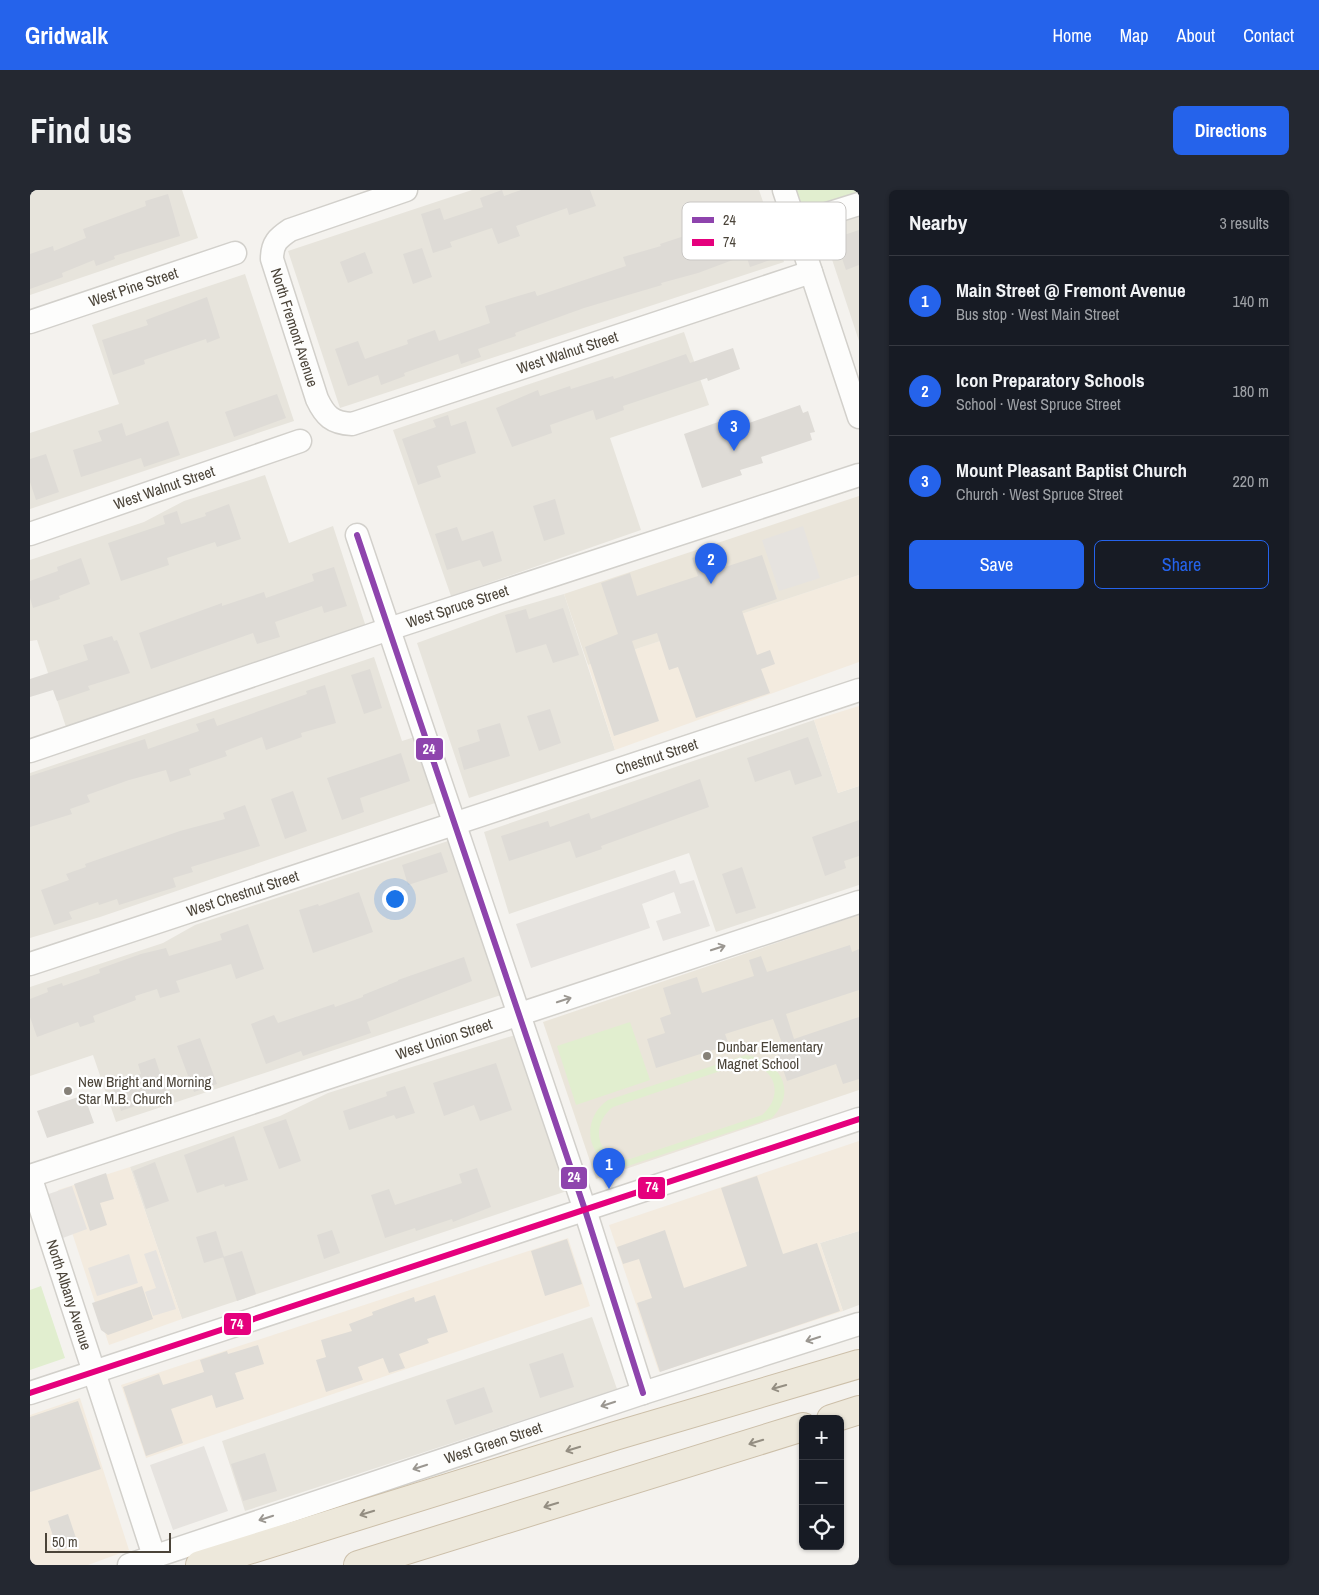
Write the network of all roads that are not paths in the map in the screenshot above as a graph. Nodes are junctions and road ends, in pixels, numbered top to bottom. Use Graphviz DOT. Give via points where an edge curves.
graph roads {
  1 [pos="406,190"];
  2 [pos="784,190"];
  3 [pos="788,202"];
  4 [pos="859,204"];
  5 [pos="846,208"];
  6 [pos="235,253"];
  7 [pos="807,260"];
  8 [pos="811,272"];
  9 [pos="30,322"];
  10 [pos="852,371"];
  11 [pos="325,415"];
  12 [pos="859,417"];
  13 [pos="300,440"];
  14 [pos="859,475"];
  15 [pos="30,534"];
  16 [pos="357,535"];
  17 [pos="389,629"];
  18 [pos="859,690"];
  19 [pos="30,751"];
  20 [pos="455,824"];
  21 [pos="859,902"];
  22 [pos="30,964"];
  23 [pos="518,1015"];
  24 [pos="859,1119"];
  25 [pos="30,1176"];
  26 [pos="585,1210"];
  27 [pos="859,1324"];
  28 [pos="859,1364"];
  29 [pos="95,1371"];
  30 [pos="30,1393"];
  31 [pos="643,1393"];
  32 [pos="859,1410"];
  33 [pos="843,1415"];
  34 [pos="799,1429"];
  35 [pos="154,1556"];
  36 [pos="129,1565"];
  37 [pos="200,1565"];
  38 [pos="358,1565"];
  1 -- 11 [label="street, North Fremont Avenue" via="290,230 275,240 272,259"];
  2 -- 3 [label="street"];
  4 -- 5 [label="street"];
  6 -- 9 [label="street, West Pine Street"];
  7 -- 8 [label="street"];
  8 -- 10 [label="street"];
  8 -- 11 [label="street, West Walnut Street" via="352,424 337,423"];
  10 -- 12 [label="street"];
  13 -- 15 [label="street, West Walnut Street"];
  14 -- 17 [label="street, West Spruce Street"];
  16 -- 17 [label="street"];
  17 -- 19 [label="street, West Spruce Street"];
  17 -- 20 [label="street"];
  18 -- 20 [label="street, Chestnut Street"];
  20 -- 22 [label="street, West Chestnut Street"];
  20 -- 23 [label="street"];
  23 -- 21 [label="street, West Union Street, one-way"];
  23 -- 25 [label="street, West Union Street"];
  23 -- 26 [label="street"];
  24 -- 26 [label="street"];
  25 -- 29 [label="street, North Albany Avenue"];
  26 -- 29 [label="street"];
  26 -- 31 [label="street"];
  27 -- 31 [label="street, West Green Street, one-way"];
  28 -- 37 [label="highway, one-way"];
  29 -- 30 [label="street"];
  29 -- 35 [label="street, North Albany Avenue"];
  31 -- 35 [label="street, West Green Street, one-way"];
  32 -- 33 [label="highway"];
  34 -- 38 [label="highway, one-way"];
  35 -- 36 [label="street, West Green Street"];
}
